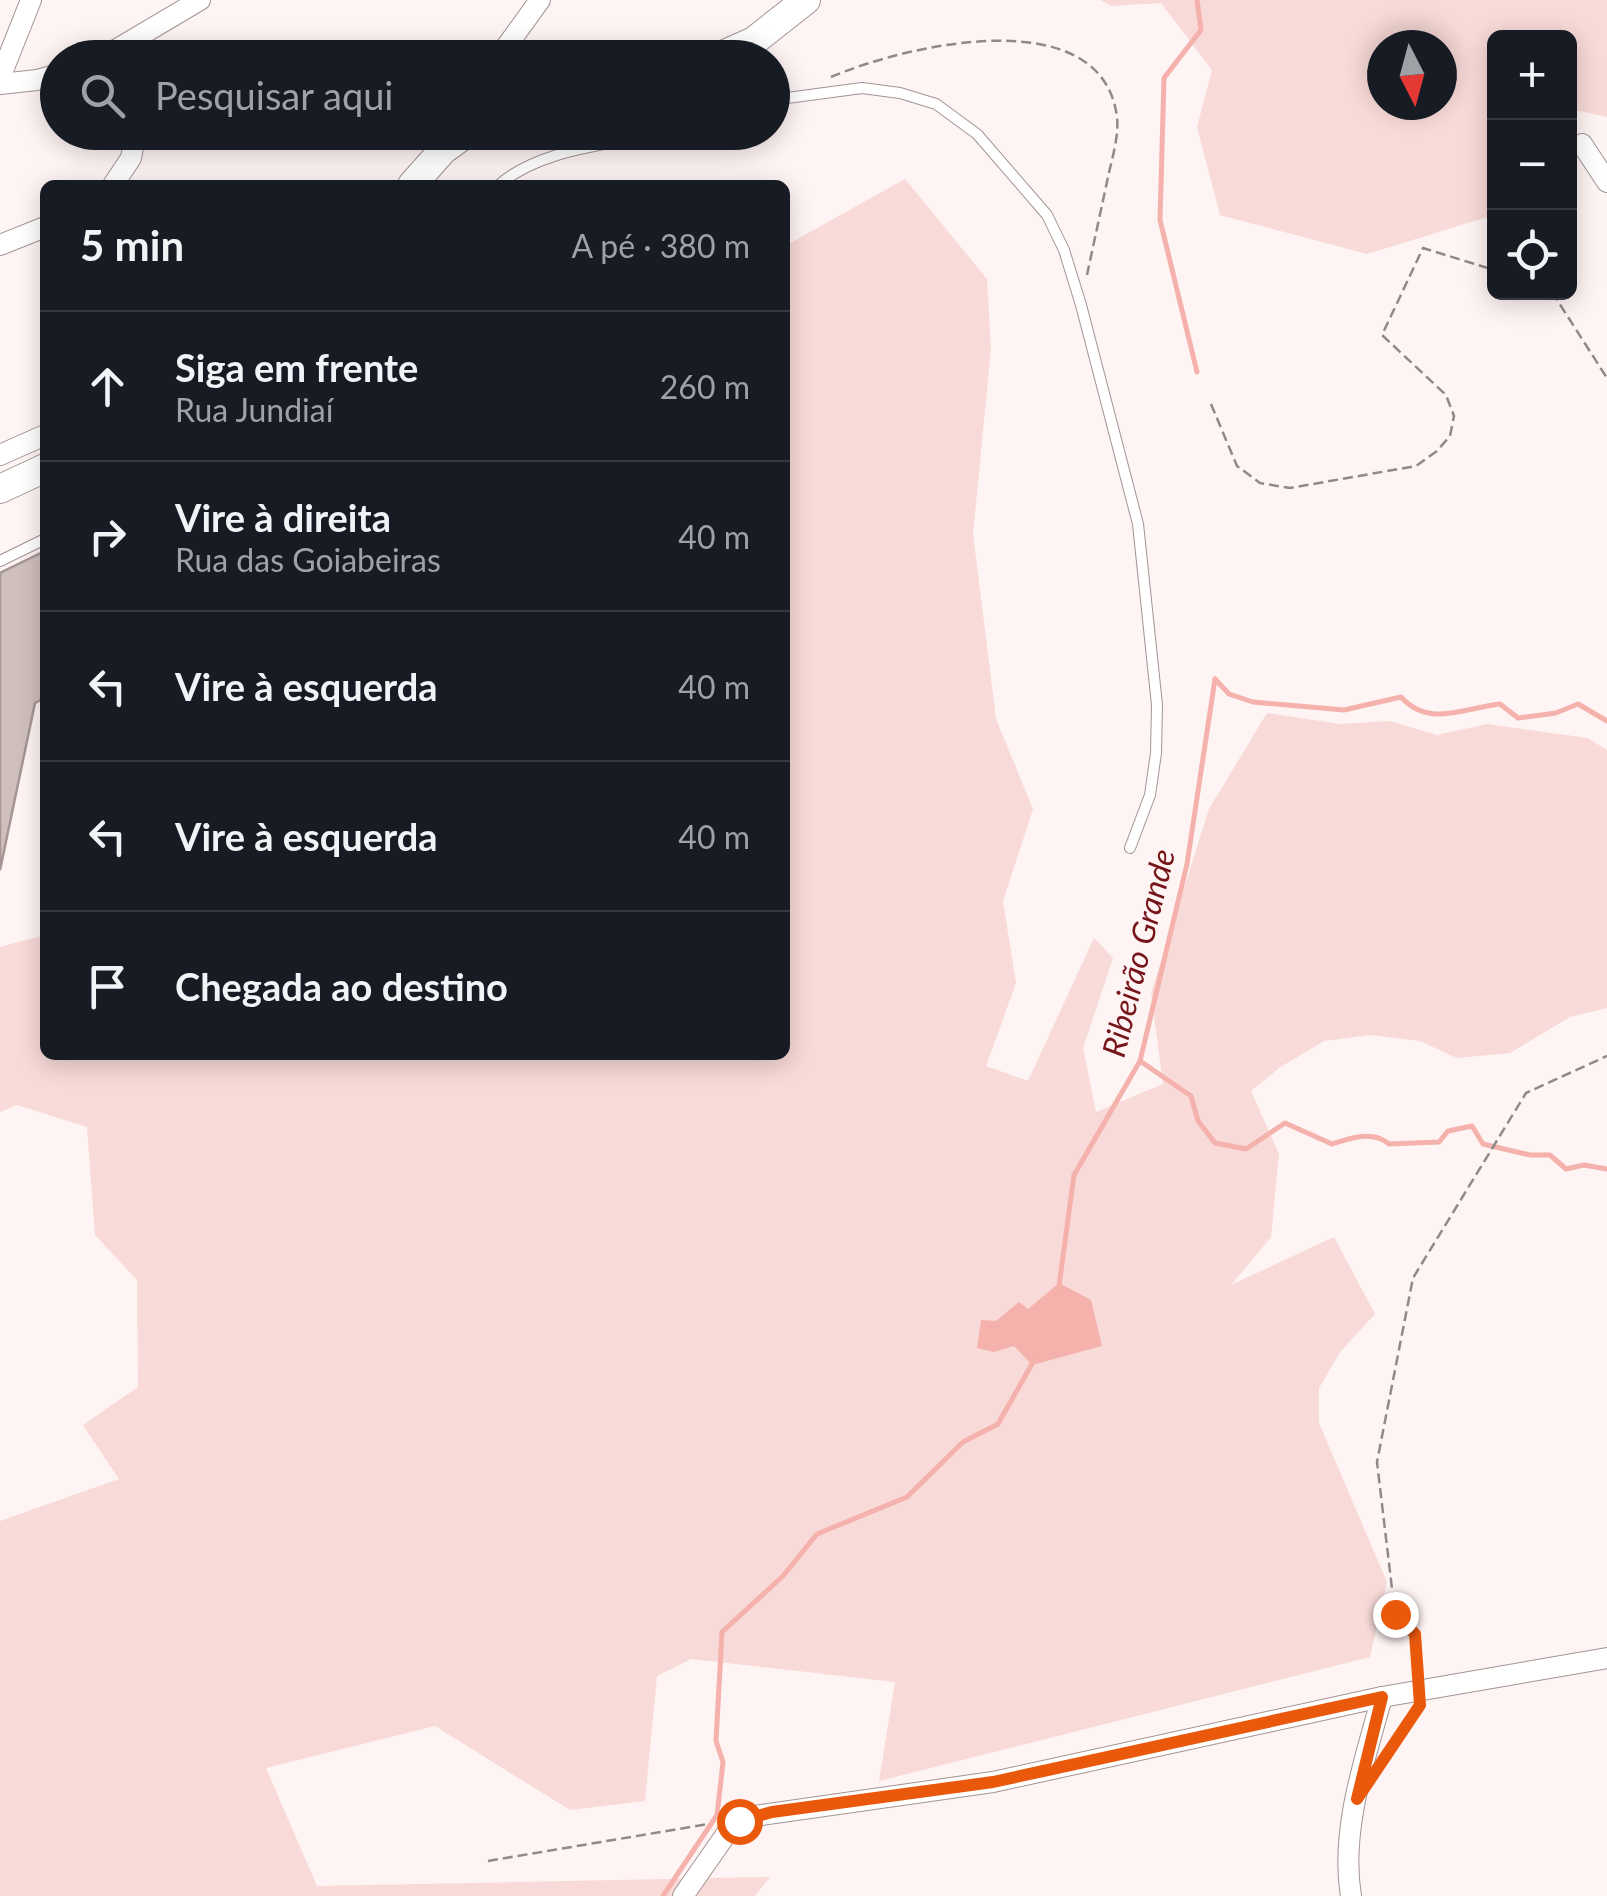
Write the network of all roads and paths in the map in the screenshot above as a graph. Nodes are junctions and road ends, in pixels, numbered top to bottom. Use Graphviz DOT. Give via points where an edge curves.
graph roads {
  1 [pos="31,0"];
  2 [pos="200,0"];
  3 [pos="540,0"];
  4 [pos="806,0"];
  5 [pos="142,35"];
  6 [pos="1044,39"];
  7 [pos="133,40"];
  8 [pos="142,40"];
  9 [pos="511,40"];
  10 [pos="755,40"];
  11 [pos="1076,50"];
  12 [pos="40,79"];
  13 [pos="0,81"];
  14 [pos="819,82"];
  15 [pos="790,98"];
  16 [pos="1582,144"];
  17 [pos="133,150"];
  18 [pos="443,150"];
  19 [pos="584,150"];
  20 [pos="116,180"];
  21 [pos="416,180"];
  22 [pos="505,180"];
  23 [pos="1607,182"];
  24 [pos="40,229"];
  25 [pos="0,246"];
  26 [pos="1487,268"];
  27 [pos="1557,300"];
  28 [pos="1081,306"];
  29 [pos="1607,378"];
  30 [pos="1211,404"];
  31 [pos="40,436"];
  32 [pos="0,455"];
  33 [pos="40,470"];
  34 [pos="6,481"];
  35 [pos="40,542"];
  36 [pos="0,562"];
  37 [pos="1130,848"];
  38 [pos="1607,1056"];
  39 [pos="1607,1658"];
  40 [pos="1382,1697"];
  41 [pos="1378,1768"];
  42 [pos="697,1826"];
  43 [pos="488,1861"];
  44 [pos="683,1896"];
  45 [pos="1350,1896"];
  1 -- 13 [label="street"];
  2 -- 5 [label="street"];
  3 -- 9 [label="street"];
  4 -- 10 [label="main road"];
  5 -- 7 [label="street"];
  5 -- 8 [label="street"];
  6 -- 14 [label="path" via="945,40"];
  11 -- 28 [label="path" via="1108,84 1117,130"];
  12 -- 13 [label="street"];
  15 -- 28 [label="lane" via="862,88 900,93 936,104 978,134 1047,215"];
  16 -- 23 [label="street"];
  17 -- 20 [label="street"];
  18 -- 21 [label="main road"];
  19 -- 22 [label="lane"];
  24 -- 25 [label="street"];
  26 -- 30 [label="path" via="1423,248 1382,335 1446,395 1454,416 1450,436 1416,466 1290,488 1260,483 1237,466"];
  27 -- 29 [label="path"];
  28 -- 37 [label="lane" via="1138,524 1157,705 1150,795"];
  31 -- 32 [label="street"];
  33 -- 34 [label="main road"];
  35 -- 36 [label="lane"];
  38 -- 41 [label="path, bridge" via="1526,1093 1413,1278 1378,1462 1395,1614 1415,1634 1420,1705"];
  39 -- 40 [label="street"];
  40 -- 44 [label="street" via="993,1782 739,1821"];
  40 -- 45 [label="street" via="1351,1833"];
  42 -- 43 [label="path"];
}
